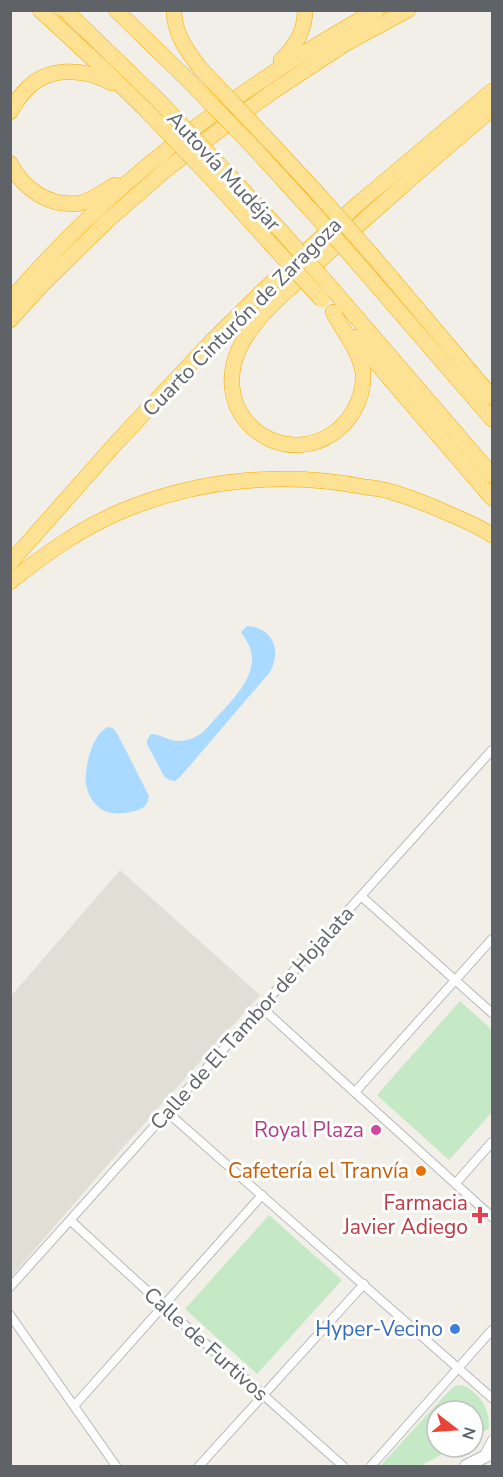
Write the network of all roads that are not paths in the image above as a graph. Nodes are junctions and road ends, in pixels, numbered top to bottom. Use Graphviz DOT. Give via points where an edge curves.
graph roads {
  1 [pos="40,10"];
  2 [pos="65,10"];
  3 [pos="116,10"];
  4 [pos="174,10"];
  5 [pos="305,10"];
  6 [pos="377,10"];
  7 [pos="408,10"];
  8 [pos="259,81"];
  9 [pos="492,91"];
  10 [pos="132,96"];
  11 [pos="492,110"];
  12 [pos="10,111"];
  13 [pos="158,157"];
  14 [pos="10,163"];
  15 [pos="220,177"];
  16 [pos="10,301"];
  17 [pos="329,301"];
  18 [pos="10,320"];
  19 [pos="492,397"];
  20 [pos="492,419"];
  21 [pos="492,475"];
  22 [pos="492,498"];
  23 [pos="492,535"];
  24 [pos="10,563"];
  25 [pos="10,582"];
  26 [pos="492,750"];
  27 [pos="362,896"];
  28 [pos="492,939"];
  29 [pos="456,980"];
  30 [pos="262,1008"];
  31 [pos="492,1013"];
  32 [pos="355,1092"];
  33 [pos="167,1112"];
  34 [pos="492,1142"];
  35 [pos="456,1183"];
  36 [pos="262,1195"];
  37 [pos="492,1216"];
  38 [pos="71,1221"];
  39 [pos="364,1284"];
  40 [pos="10,1287"];
  41 [pos="163,1306"];
  42 [pos="10,1315"];
  43 [pos="492,1330"];
  44 [pos="458,1368"];
  45 [pos="263,1396"];
  46 [pos="492,1398"];
  47 [pos="74,1406"];
  48 [pos="492,1440"];
  49 [pos="488,1455"];
  50 [pos="116,1467"];
  51 [pos="199,1467"];
  52 [pos="343,1467"];
  53 [pos="371,1467"];
  54 [pos="466,1467"];
  1 -- 10 [label="highway"];
  2 -- 15 [label="highway, Autovía Mudéjar, bridge" via="158,100"];
  3 -- 20 [label="highway, Autovía Mudéjar, bridge" via="256,150"];
  4 -- 19 [label="highway, bridge" via="183,44 200,68 320,196"];
  5 -- 8 [label="highway" via="294,47"];
  6 -- 8 [label="highway"];
  7 -- 18 [label="highway" via="345,44 272,92 170,167 106,222"];
  8 -- 13 [label="highway"];
  9 -- 24 [label="highway, Cuarto Cinturón de Zaragoza" via="359,203 243,310 117,442"];
  10 -- 12 [label="highway" via="94,75 68,71 33,83"];
  10 -- 15 [label="highway, bridge"];
  11 -- 17 [label="highway" via="368,215 280,298 247,335 234,362 231,387 241,413 260,434 282,443 309,444 342,428 356,408 363,374"];
  13 -- 14 [label="highway" via="81,203 58,202 38,194 27,187"];
  13 -- 16 [label="highway" via="95,212"];
  15 -- 17 [label="highway, Autovía Mudéjar, bridge"];
  17 -- 21 [label="highway, Autovía Mudéjar"];
  17 -- 22 [label="highway"];
  23 -- 25 [label="highway" via="436,508 390,492 345,483 255,480 198,488 122,511 76,534"];
  26 -- 27 [label="street, Calle de El Tambor de Hojalata"];
  27 -- 29 [label="street"];
  27 -- 30 [label="street, Calle de El Tambor de Hojalata"];
  28 -- 29 [label="street"];
  29 -- 31 [label="street"];
  29 -- 32 [label="street"];
  30 -- 32 [label="street"];
  30 -- 33 [label="street, Calle de El Tambor de Hojalata"];
  32 -- 35 [label="street"];
  33 -- 36 [label="street"];
  33 -- 38 [label="street, Calle de El Tambor de Hojalata"];
  34 -- 35 [label="street"];
  35 -- 37 [label="street"];
  36 -- 39 [label="street"];
  36 -- 41 [label="street"];
  38 -- 40 [label="street, Calle de El Tambor de Hojalata"];
  38 -- 41 [label="street, Calle de Furtivos"];
  39 -- 44 [label="street"];
  39 -- 45 [label="street"];
  41 -- 45 [label="street, Calle de Furtivos"];
  41 -- 47 [label="street"];
  42 -- 47 [label="street"];
  43 -- 44 [label="street"];
  44 -- 46 [label="street"];
  44 -- 53 [label="street"];
  45 -- 51 [label="street"];
  45 -- 52 [label="street, Calle de Furtivos"];
  47 -- 50 [label="street"];
  48 -- 49 [label="street"];
  49 -- 54 [label="main road"];
}
